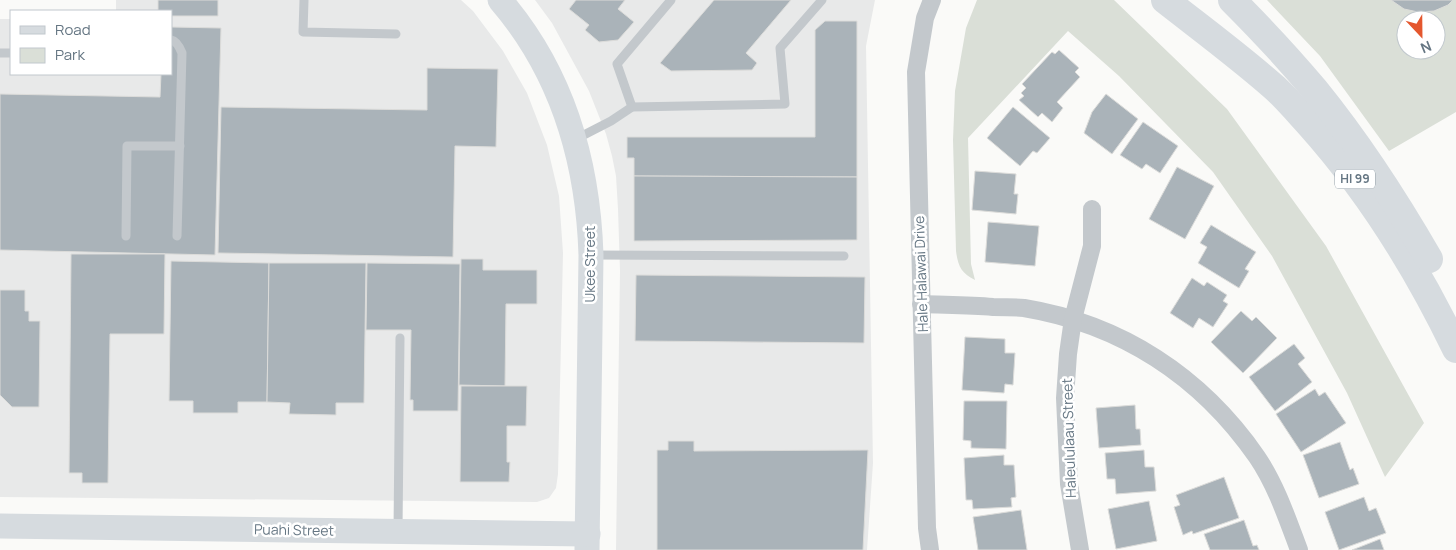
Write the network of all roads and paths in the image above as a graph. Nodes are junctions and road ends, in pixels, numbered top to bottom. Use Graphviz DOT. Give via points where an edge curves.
graph roads {
  1 [pos="304,0"];
  2 [pos="500,0"];
  3 [pos="671,0"];
  4 [pos="822,0"];
  5 [pos="932,0"];
  6 [pos="1165,0"];
  7 [pos="1232,0"];
  8 [pos="396,34"];
  9 [pos="172,40"];
  10 [pos="632,107"];
  11 [pos="575,140"];
  12 [pos="180,146"];
  13 [pos="1092,209"];
  14 [pos="126,236"];
  15 [pos="177,236"];
  16 [pos="591,255"];
  17 [pos="844,256"];
  18 [pos="921,304"];
  19 [pos="1456,311"];
  20 [pos="1073,319"];
  21 [pos="400,338"];
  22 [pos="1456,349"];
  23 [pos="0,526"];
  24 [pos="398,532"];
  25 [pos="588,542"];
  26 [pos="930,550"];
  27 [pos="1080,550"];
  28 [pos="1299,550"];
  1 -- 8 [label="lane" via="303,32"];
  2 -- 11 [label="street, Ukee Street" via="535,49 557,90"];
  3 -- 10 [label="lane" via="617,64"];
  4 -- 10 [label="lane" via="780,48 785,104"];
  5 -- 18 [label="street, Hale Halawai Drive" via="925,18 916,72"];
  6 -- 22 [label="main road, HI 99" via="1276,89 1324,141 1399,245"];
  7 -- 19 [label="main road, HI 99" via="1316,92 1363,154 1399,208"];
  9 -- 12 [label="lane" via="180,46 182,53"];
  10 -- 11 [label="lane"];
  11 -- 16 [label="street, Ukee Street" via="590,223"];
  12 -- 14 [label="lane" via="127,146"];
  12 -- 15 [label="lane"];
  13 -- 20 [label="street, Haleululaau Street" via="1092,246"];
  16 -- 17 [label="lane"];
  16 -- 25 [label="street, Ukee Street"];
  18 -- 20 [label="street" via="1023,308"];
  18 -- 26 [label="street, Hale Halawai Drive"];
  20 -- 27 [label="street, Haleululaau Street" via="1065,398 1069,484"];
  20 -- 28 [label="street" via="1122,338 1151,355 1179,373 1208,400 1257,458 1277,492"];
  21 -- 24 [label="lane"];
  23 -- 24 [label="street, Puahi Street"];
  24 -- 25 [label="street, Puahi Street"];
}
